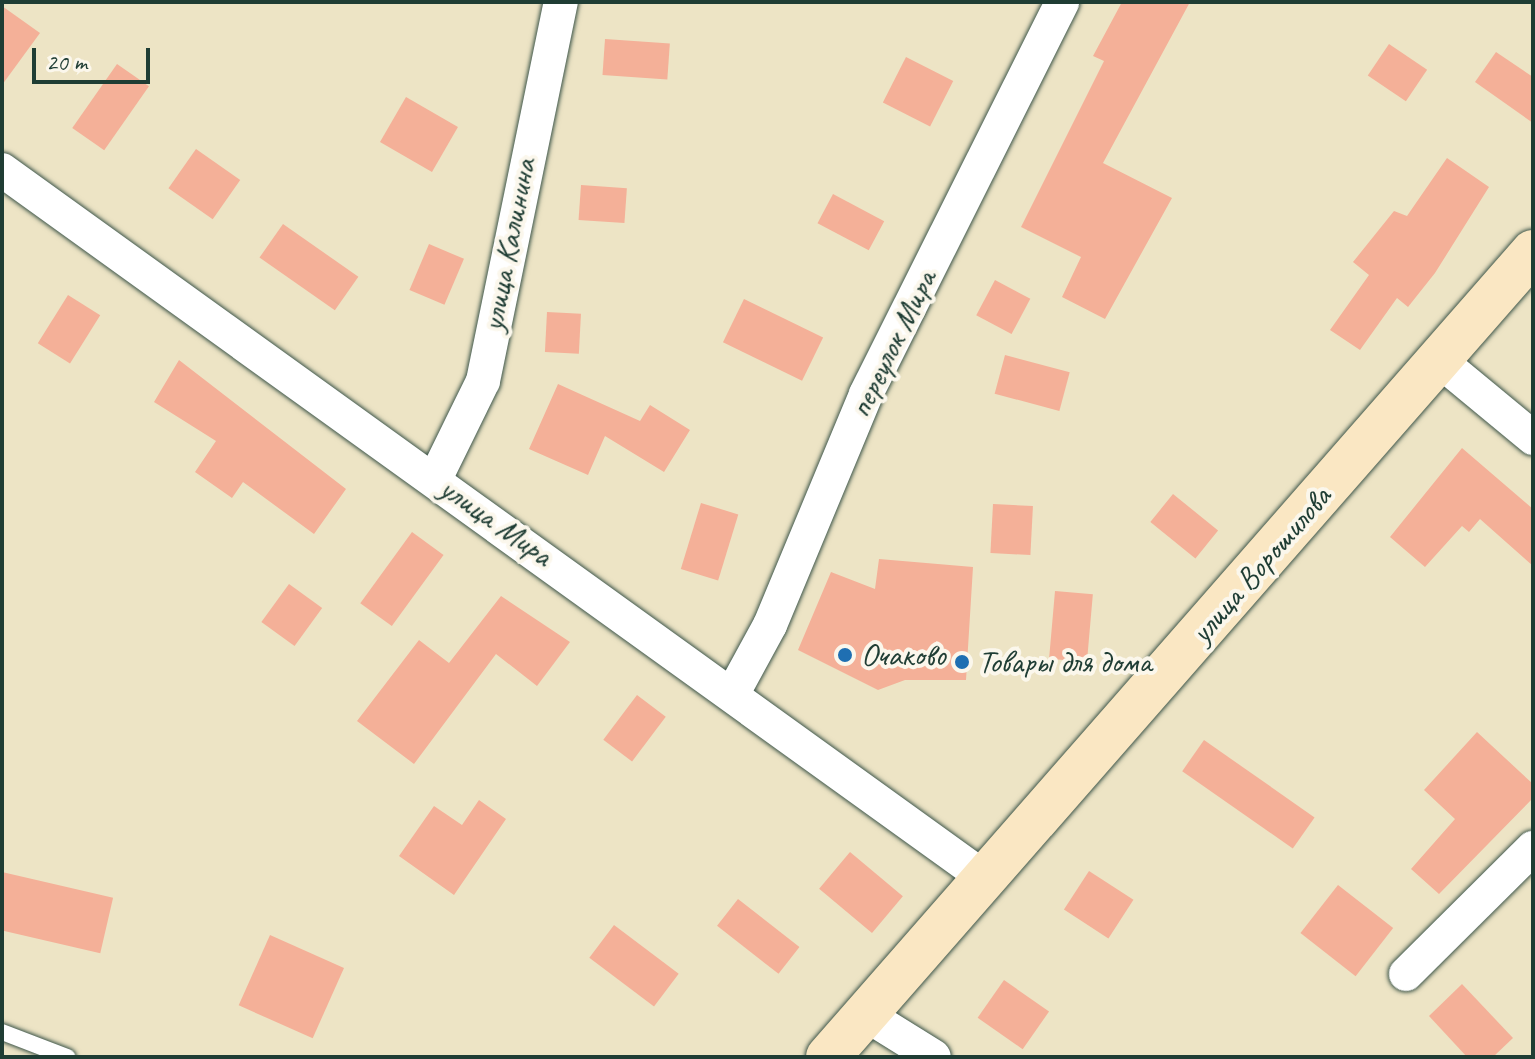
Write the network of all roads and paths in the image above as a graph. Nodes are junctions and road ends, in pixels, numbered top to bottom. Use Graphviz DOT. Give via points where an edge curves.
graph roads {
  1 [pos="561,2"];
  2 [pos="1062,2"];
  3 [pos="2,170"];
  4 [pos="1533,252"];
  5 [pos="1440,361"];
  6 [pos="1533,438"];
  7 [pos="435,479"];
  8 [pos="734,691"];
  9 [pos="1533,848"];
  10 [pos="986,879"];
  11 [pos="1406,974"];
  12 [pos="865,1014"];
  13 [pos="2,1032"];
  14 [pos="67,1057"];
  15 [pos="828,1057"];
  16 [pos="934,1057"];
  1 -- 7 [label="street, улица Калинина" via="483,381"];
  2 -- 8 [label="street, переулок Мира" via="866,394 770,625"];
  3 -- 7 [label="street, улица Мира"];
  4 -- 5 [label="main road, улица Ворошилова"];
  5 -- 6 [label="street"];
  5 -- 10 [label="main road, улица Ворошилова"];
  7 -- 8 [label="street, улица Мира"];
  8 -- 10 [label="street, улица Мира"];
  9 -- 11 [label="street"];
  10 -- 12 [label="main road, улица Ворошилова"];
  12 -- 15 [label="main road, улица Ворошилова"];
  12 -- 16 [label="street"];
  13 -- 14 [label="lane"];
}
